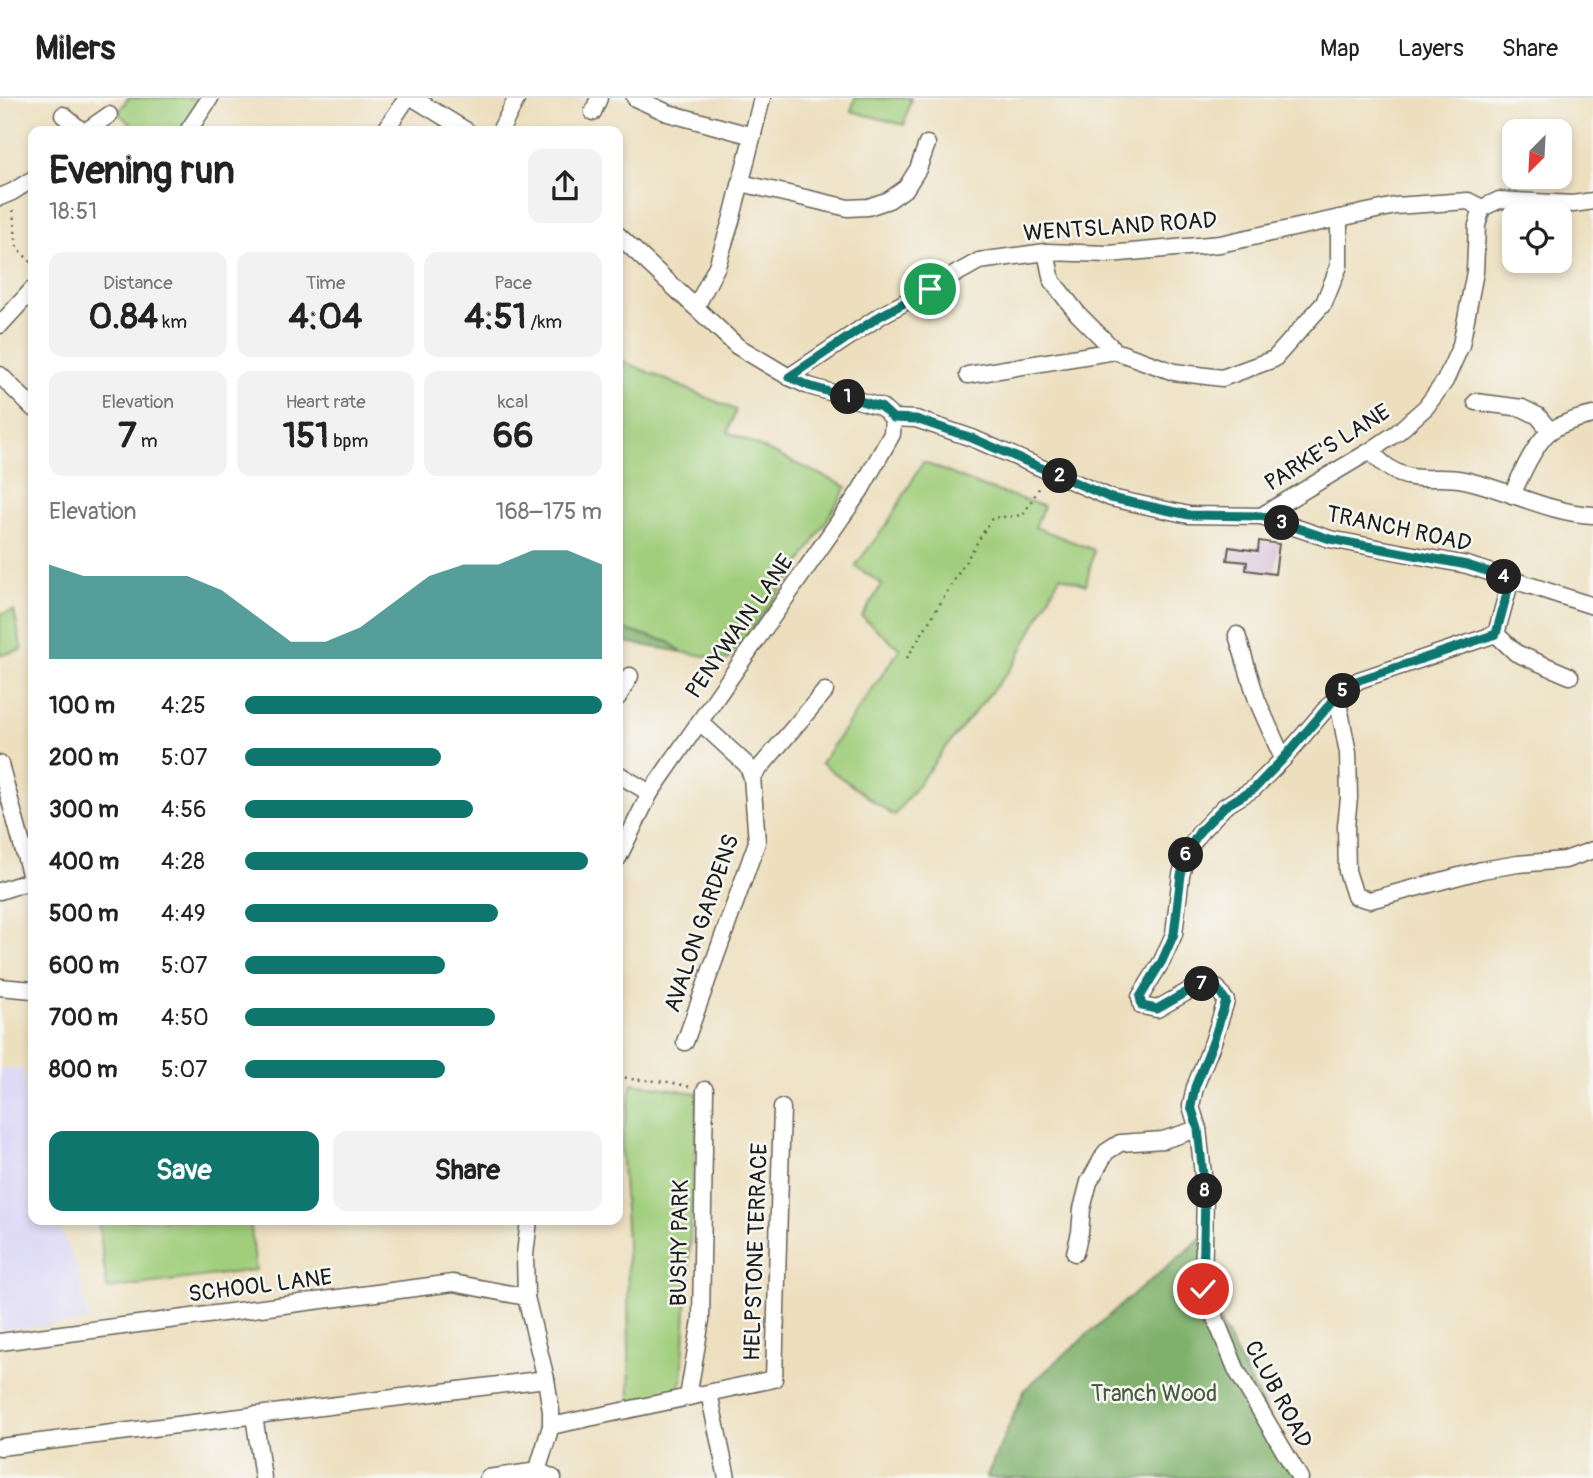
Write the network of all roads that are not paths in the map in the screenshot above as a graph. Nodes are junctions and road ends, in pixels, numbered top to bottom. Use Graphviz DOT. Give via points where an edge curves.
graph roads {
  1 [pos="210,98"];
  2 [pos="407,98"];
  3 [pos="413,98"];
  4 [pos="517,98"];
  5 [pos="635,98"];
  6 [pos="762,98"];
  7 [pos="63,115"];
  8 [pos="108,115"];
  9 [pos="77,126"];
  10 [pos="92,126"];
  11 [pos="191,126"];
  12 [pos="387,126"];
  13 [pos="459,126"];
  14 [pos="503,126"];
  15 [pos="752,136"];
  16 [pos="927,144"];
  17 [pos="28,182"];
  18 [pos="741,183"];
  19 [pos="6,195"];
  20 [pos="1593,201"];
  21 [pos="1482,208"];
  22 [pos="1339,218"];
  23 [pos="623,246"];
  24 [pos="1046,252"];
  25 [pos="28,295"];
  26 [pos="696,307"];
  27 [pos="0,326"];
  28 [pos="1115,351"];
  29 [pos="0,375"];
  30 [pos="968,375"];
  31 [pos="789,377"];
  32 [pos="1476,402"];
  33 [pos="28,403"];
  34 [pos="1593,415"];
  35 [pos="893,418"];
  36 [pos="1550,430"];
  37 [pos="1370,451"];
  38 [pos="1512,495"];
  39 [pos="1593,515"];
  40 [pos="1261,516"];
  41 [pos="1511,579"];
  42 [pos="1593,606"];
  43 [pos="1496,634"];
  44 [pos="1237,635"];
  45 [pos="1570,676"];
  46 [pos="630,677"];
  47 [pos="623,689"];
  48 [pos="825,691"];
  49 [pos="1337,696"];
  50 [pos="700,722"];
  51 [pos="1283,759"];
  52 [pos="0,764"];
  53 [pos="623,777"];
  54 [pos="752,777"];
  55 [pos="650,793"];
  56 [pos="623,848"];
  57 [pos="1592,851"];
  58 [pos="28,866"];
  59 [pos="28,882"];
  60 [pos="0,891"];
  61 [pos="0,987"];
  62 [pos="28,990"];
  63 [pos="685,1042"];
  64 [pos="705,1090"];
  65 [pos="782,1108"];
  66 [pos="1198,1129"];
  67 [pos="528,1225"];
  68 [pos="1075,1253"];
  69 [pos="526,1297"];
  70 [pos="0,1342"];
  71 [pos="546,1380"];
  72 [pos="709,1392"];
  73 [pos="688,1397"];
  74 [pos="254,1415"];
  75 [pos="551,1426"];
  76 [pos="0,1447"];
  77 [pos="542,1476"];
  78 [pos="263,1478"];
  79 [pos="489,1478"];
  80 [pos="727,1478"];
  81 [pos="1300,1478"];
  1 -- 11 [label="street"];
  2 -- 12 [label="street"];
  3 -- 13 [label="street"];
  4 -- 14 [label="street"];
  5 -- 15 [label="street" via="668,113"];
  6 -- 15 [label="street"];
  7 -- 9 [label="street"];
  8 -- 10 [label="street"];
  15 -- 18 [label="street"];
  16 -- 18 [label="street" via="906,188 868,207 848,208"];
  17 -- 19 [label="street"];
  18 -- 26 [label="street" via="717,266"];
  20 -- 21 [label="street" via="1499,200"];
  21 -- 22 [label="street, WENTSLAND ROAD" via="1468,201 1395,205"];
  21 -- 37 [label="street, PARKE'S LANE" via="1461,345 1445,381 1426,407"];
  22 -- 24 [label="street, WENTSLAND ROAD" via="1220,244 1109,254"];
  22 -- 28 [label="street" via="1339,266 1324,303 1274,359 1222,377 1174,372"];
  23 -- 26 [label="street, TRANCH ROAD"];
  24 -- 28 [label="street" via="1052,281"];
  24 -- 31 [label="street, WENTSLAND ROAD" via="979,261 880,316"];
  25 -- 27 [label="street"];
  26 -- 31 [label="street, TRANCH ROAD" via="737,346"];
  28 -- 30 [label="street"];
  29 -- 33 [label="street"];
  31 -- 35 [label="street, TRANCH ROAD" via="881,407"];
  32 -- 36 [label="street" via="1522,408 1538,415"];
  34 -- 36 [label="street"];
  35 -- 40 [label="street, TRANCH ROAD" via="916,419 961,434 1111,498 1189,515"];
  35 -- 50 [label="street, PENYWAIN LANE" via="892,434 860,491"];
  36 -- 38 [label="street"];
  37 -- 38 [label="street" via="1401,474 1462,479"];
  37 -- 40 [label="street, PARKE'S LANE"];
  38 -- 39 [label="street"];
  40 -- 41 [label="street, TRANCH ROAD" via="1330,539 1467,565"];
  41 -- 42 [label="street, TRANCH ROAD"];
  41 -- 43 [label="street"];
  43 -- 45 [label="street" via="1516,653"];
  43 -- 49 [label="street, CLUB ROAD" via="1359,680"];
  44 -- 51 [label="street" via="1257,700"];
  46 -- 47 [label="street"];
  48 -- 54 [label="street"];
  49 -- 51 [label="street, CLUB ROAD"];
  49 -- 57 [label="street" via="1348,753 1347,871 1355,896 1370,900 1482,870 1565,860"];
  50 -- 54 [label="street" via="747,765"];
  50 -- 55 [label="street, PENYWAIN LANE"];
  51 -- 66 [label="street, CLUB ROAD" via="1254,789 1225,806 1188,850 1174,934 1140,997 1142,1006 1157,1009 1201,984 1217,988 1226,1001 1195,1087 1191,1106"];
  52 -- 58 [label="street"];
  53 -- 55 [label="street"];
  54 -- 63 [label="street, AVALON GARDENS" via="757,842"];
  55 -- 56 [label="street, PENYWAIN LANE"];
  59 -- 60 [label="street"];
  61 -- 62 [label="street"];
  64 -- 73 [label="street, BUSHY PARK" via="701,1320"];
  65 -- 72 [label="street, HELPSTONE TERRACE" via="774,1380"];
  66 -- 68 [label="street" via="1163,1140 1120,1143 1106,1152 1089,1182"];
  66 -- 81 [label="street, CLUB ROAD" via="1205,1193 1203,1289 1237,1371"];
  67 -- 69 [label="street"];
  69 -- 70 [label="street, SCHOOL LANE" via="453,1283"];
  69 -- 71 [label="street"];
  71 -- 74 [label="street"];
  71 -- 75 [label="street"];
  72 -- 73 [label="street, HELPSTONE TERRACE"];
  72 -- 80 [label="street"];
  73 -- 75 [label="street, HELPSTONE TERRACE"];
  74 -- 76 [label="street"];
  74 -- 78 [label="street"];
  75 -- 77 [label="street"];
  77 -- 79 [label="street"];
}
